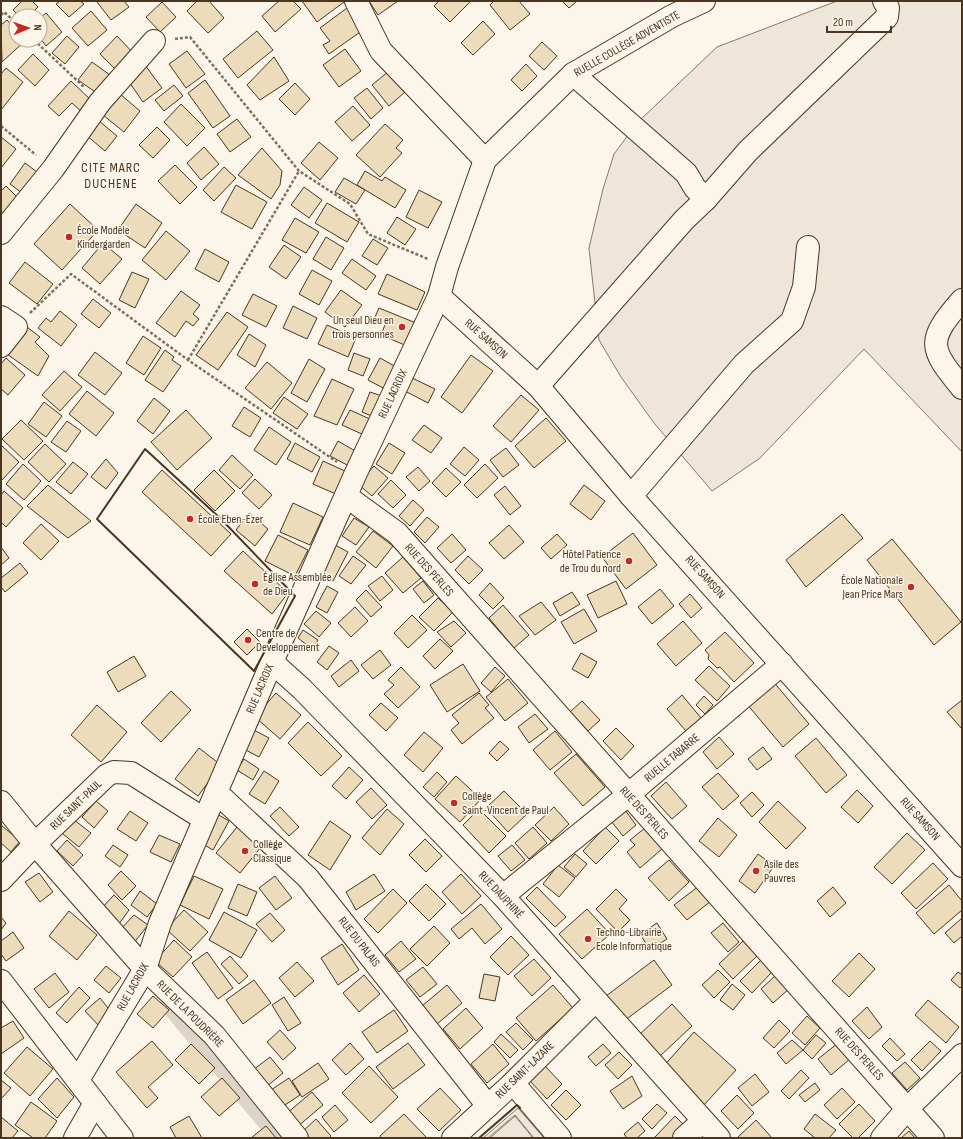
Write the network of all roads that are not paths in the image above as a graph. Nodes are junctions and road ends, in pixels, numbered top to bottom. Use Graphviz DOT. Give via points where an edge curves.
graph roads {
  1 [pos="356,1"];
  2 [pos="704,1"];
  3 [pos="884,1"];
  4 [pos="154,41"];
  5 [pos="573,74"];
  6 [pos="485,160"];
  7 [pos="706,199"];
  8 [pos="1,233"];
  9 [pos="808,247"];
  10 [pos="439,296"];
  11 [pos="962,300"];
  12 [pos="8,322"];
  13 [pos="1,346"];
  14 [pos="538,386"];
  15 [pos="962,388"];
  16 [pos="346,496"];
  17 [pos="631,496"];
  18 [pos="272,662"];
  19 [pos="782,664"];
  20 [pos="216,792"];
  21 [pos="628,795"];
  22 [pos="1,802"];
  23 [pos="204,819"];
  24 [pos="35,844"];
  25 [pos="962,866"];
  26 [pos="1,880"];
  27 [pos="503,896"];
  28 [pos="145,969"];
  29 [pos="1,981"];
  30 [pos="595,1001"];
  31 [pos="962,1055"];
  32 [pos="78,1080"];
  33 [pos="513,1083"];
  34 [pos="95,1103"];
  35 [pos="488,1106"];
  36 [pos="908,1108"];
  37 [pos="703,1121"];
  38 [pos="74,1138"];
  39 [pos="122,1138"];
  40 [pos="297,1138"];
  41 [pos="453,1138"];
  42 [pos="560,1138"];
  43 [pos="684,1138"];
  44 [pos="719,1138"];
  45 [pos="882,1138"];
  46 [pos="934,1138"];
  1 -- 6 [label="street" via="381,51"];
  2 -- 5 [label="street, RUELLE COLLÈGE ADVENTISTE" via="672,16"];
  3 -- 7 [label="street" via="888,8 887,17 748,151"];
  4 -- 8 [label="street" via="100,102 53,169"];
  5 -- 6 [label="street, RUELLE COLLÈGE ADVENTISTE"];
  5 -- 7 [label="street" via="686,173"];
  6 -- 10 [label="street, RUE LACROIX"];
  7 -- 14 [label="street" via="684,220"];
  9 -- 17 [label="street" via="804,287 792,321 744,364"];
  10 -- 14 [label="street, RUE SAMSON"];
  10 -- 16 [label="street, RUE LACROIX"];
  11 -- 15 [label="street" via="937,334 936,351 943,366"];
  12 -- 13 [label="street"];
  14 -- 17 [label="street, RUE SAMSON"];
  16 -- 18 [label="street, RUE LACROIX"];
  16 -- 21 [label="street, RUE DES PERLES" via="397,533"];
  17 -- 19 [label="street, RUE SAMSON"];
  18 -- 20 [label="street, RUE LACROIX"];
  18 -- 27 [label="street, RUE DAUPHINÉ" via="302,689"];
  19 -- 21 [label="street, RUELLE TABARRE"];
  19 -- 25 [label="street, RUE SAMSON"];
  20 -- 23 [label="street, RUE LACROIX"];
  20 -- 35 [label="street, RUE DU PALAIS" via="308,878"];
  21 -- 27 [label="street, RUELLE TABARRE"];
  21 -- 36 [label="street, RUE DES PERLES"];
  22 -- 24 [label="street, RUE DE LA POUDRIÈRE"];
  23 -- 24 [label="street, RUE SAINT-PAUL" via="131,773 114,772 107,775"];
  23 -- 28 [label="street, RUE LACROIX" via="160,923"];
  24 -- 26 [label="street, RUE SAINT-PAUL"];
  24 -- 28 [label="street, RUE DE LA POUDRIÈRE"];
  27 -- 30 [label="street, RUE DAUPHINÉ"];
  28 -- 32 [label="street, RUE LACROIX"];
  28 -- 40 [label="street, RUE DE LA POUDRIÈRE" via="214,1035"];
  29 -- 32 [label="street"];
  30 -- 33 [label="street, RUE SAINT-LAZARE"];
  30 -- 37 [label="street, RUE DAUPHINÉ"];
  31 -- 36 [label="street"];
  32 -- 34 [label="street"];
  33 -- 35 [label="street, RUE SAINT-LAZARE"];
  33 -- 42 [label="street"];
  34 -- 38 [label="street"];
  34 -- 39 [label="street"];
  35 -- 41 [label="street, RUE SAINT-LAZARE"];
  36 -- 45 [label="street"];
  36 -- 46 [label="street, RUE DES PERLES"];
  37 -- 43 [label="street"];
  37 -- 44 [label="street, RUE DAUPHINÉ"];
}
